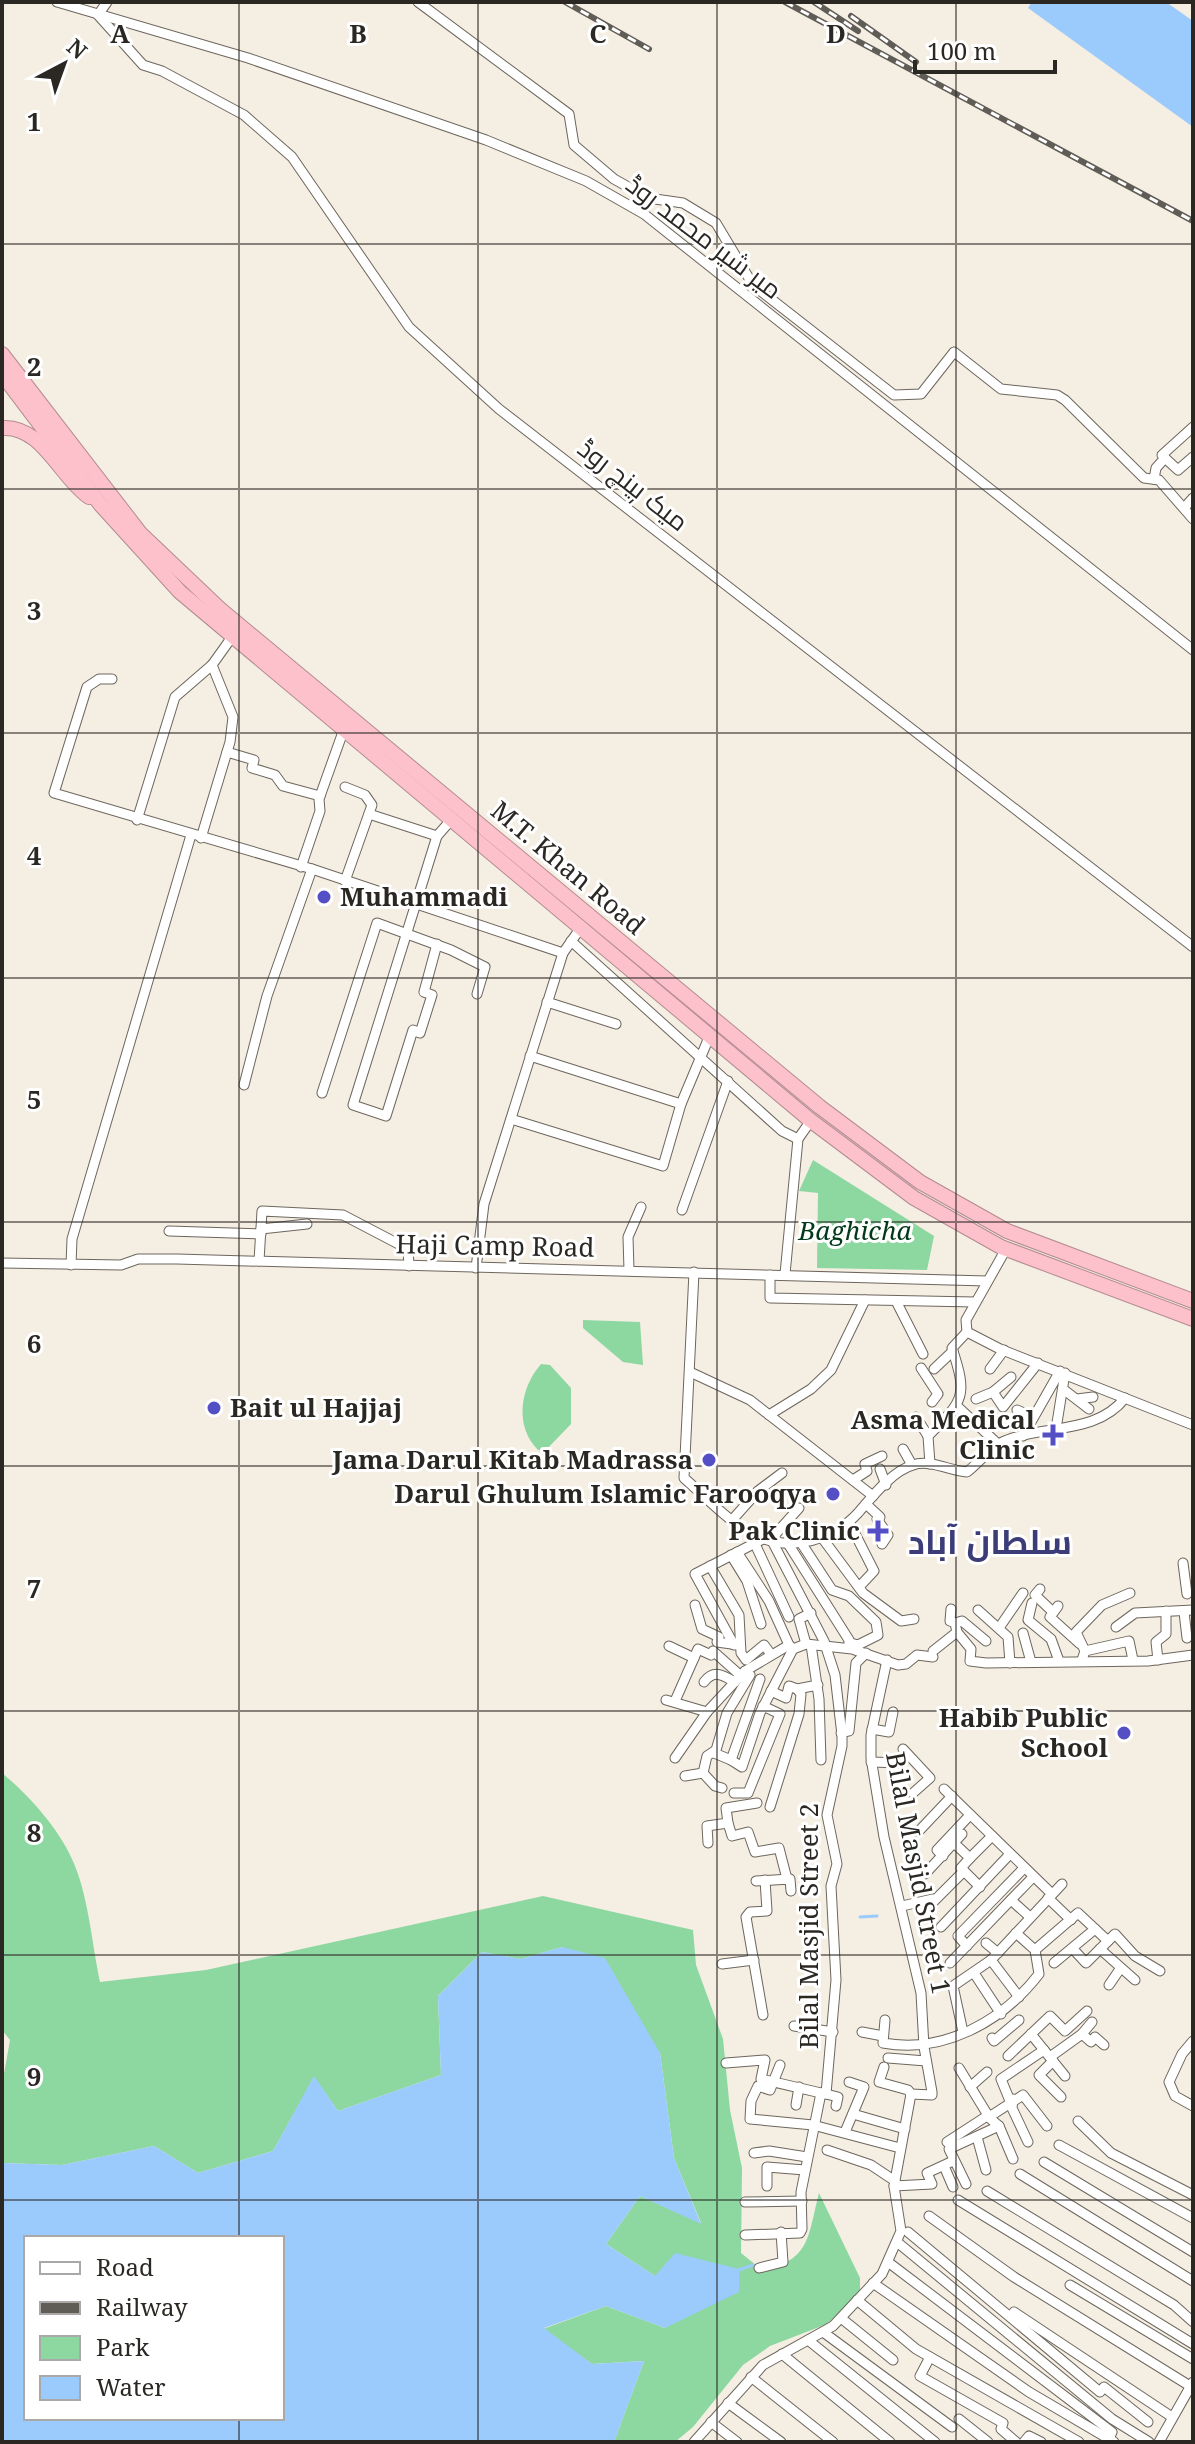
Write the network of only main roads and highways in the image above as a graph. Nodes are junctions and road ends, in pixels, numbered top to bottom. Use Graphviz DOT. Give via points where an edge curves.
graph roads {
  1 [pos="2,354"];
  2 [pos="2,374"];
  3 [pos="26,396"];
  4 [pos="2,428"];
  5 [pos="100,504"];
  6 [pos="1193,1301"];
  7 [pos="1193,1319"];
  1 -- 3 [label="highway, M.T. Khan Road"];
  2 -- 3 [label="highway, M.T. Khan Road"];
  3 -- 5 [label="highway, M.T. Khan Road"];
  3 -- 6 [label="highway, M.T. Khan Road" via="140,533 221,610 820,1107 920,1182 1007,1231"];
  4 -- 5 [label="highway" via="21,429 32,437 74,486"];
  5 -- 7 [label="highway, M.T. Khan Road" via="180,592 232,637 810,1120 914,1198 1006,1249"];
}
